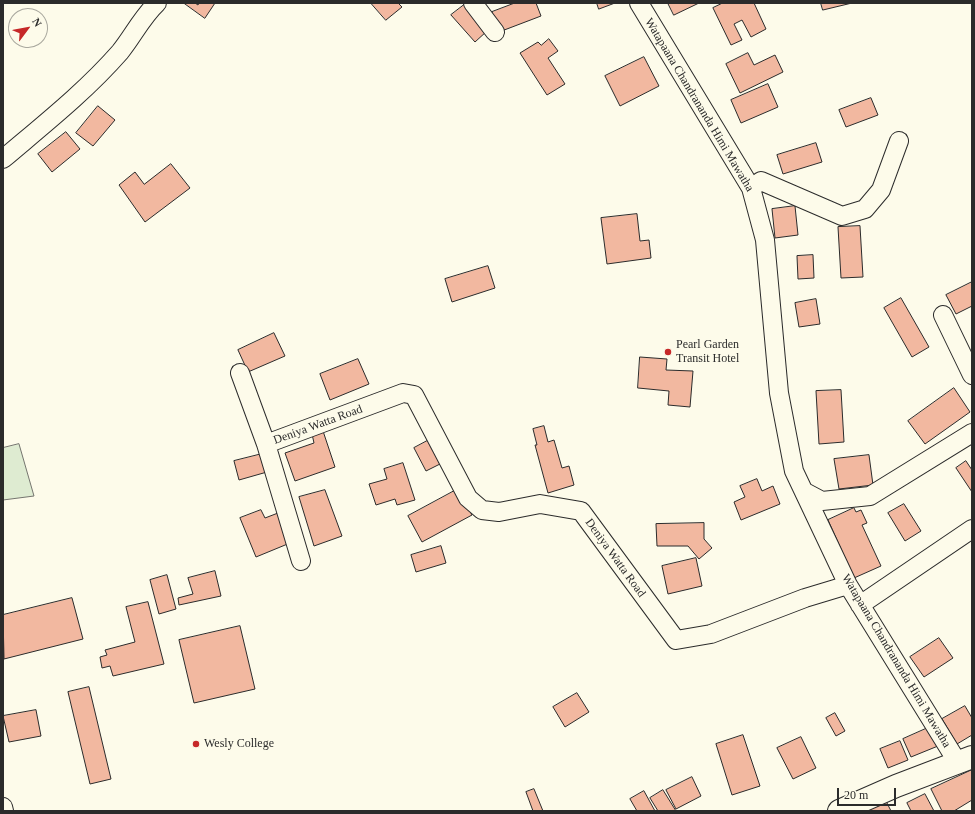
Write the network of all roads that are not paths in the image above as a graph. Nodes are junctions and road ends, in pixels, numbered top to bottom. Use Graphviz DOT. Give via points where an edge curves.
graph roads {
  1 [pos="157,3"];
  2 [pos="473,3"];
  3 [pos="639,3"];
  4 [pos="495,32"];
  5 [pos="899,141"];
  6 [pos="3,159"];
  7 [pos="751,188"];
  8 [pos="943,315"];
  9 [pos="240,373"];
  10 [pos="972,375"];
  11 [pos="972,433"];
  12 [pos="266,444"];
  13 [pos="805,492"];
  14 [pos="972,529"];
  15 [pos="301,561"];
  16 [pos="848,585"];
  17 [pos="860,606"];
  18 [pos="965,760"];
  19 [pos="3,807"];
  20 [pos="4,811"];
  21 [pos="839,811"];
  1 -- 6 [label="street" via="147,12 121,51 72,100"];
  2 -- 4 [label="street"];
  3 -- 7 [label="street, Watapaana Chandrananda Himi Mawatha"];
  5 -- 7 [label="street" via="882,190 864,209 842,216 760,181"];
  7 -- 13 [label="street, Watapaana Chandrananda Himi Mawatha" via="765,240 779,393 794,471"];
  8 -- 10 [label="street"];
  9 -- 12 [label="street"];
  11 -- 13 [label="street" via="870,496 822,501"];
  12 -- 15 [label="street"];
  12 -- 16 [label="street, Deniya Watta Road" via="403,393 414,395 468,498 482,510 494,512 540,504 581,511 676,640 712,634 805,598"];
  13 -- 16 [label="street, Watapaana Chandrananda Himi Mawatha"];
  14 -- 17 [label="street"];
  16 -- 17 [label="street, Watapaana Chandrananda Himi Mawatha"];
  17 -- 18 [label="street, Watapaana Chandrananda Himi Mawatha"];
  18 -- 21 [label="street"];
  19 -- 20 [label="street"];
}
